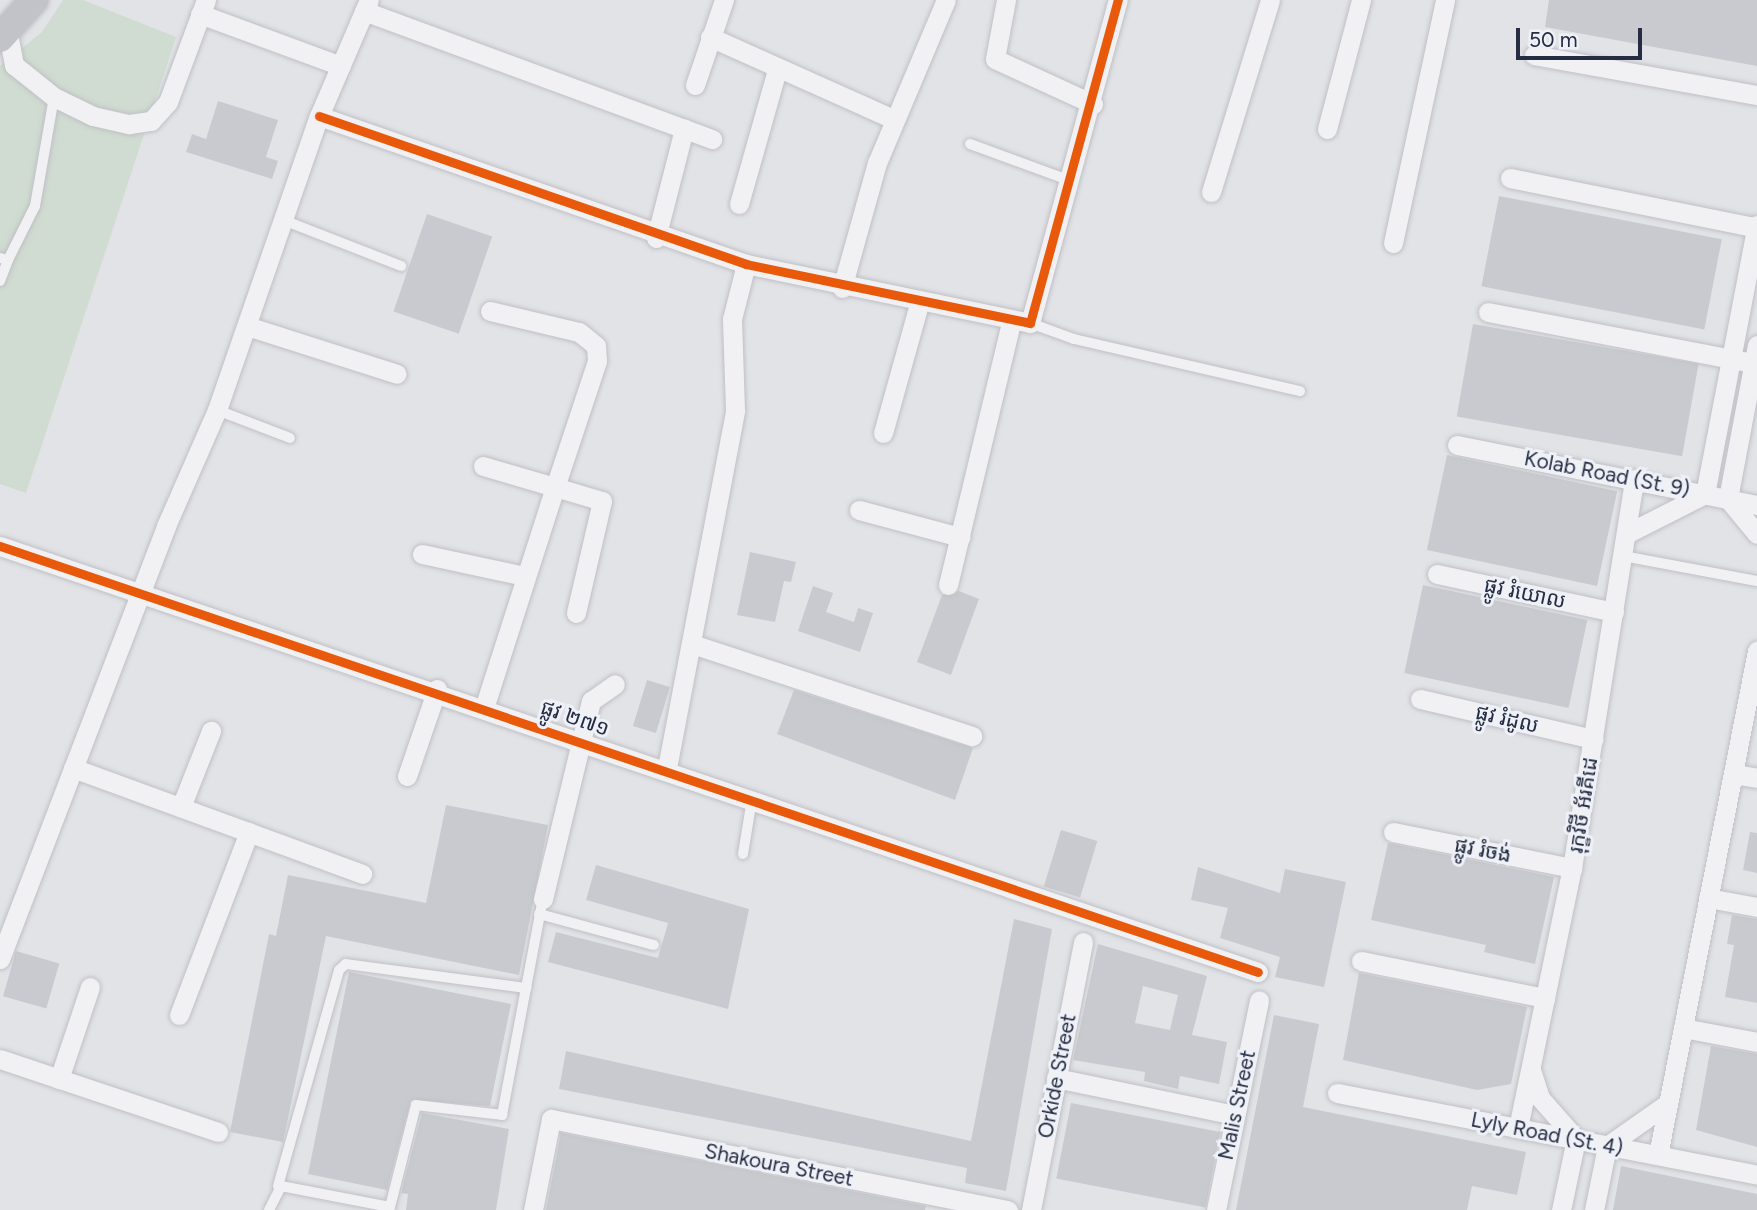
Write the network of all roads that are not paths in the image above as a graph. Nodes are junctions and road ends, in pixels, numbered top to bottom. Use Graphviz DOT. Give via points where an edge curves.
graph roads {
  1 [pos="34,0"];
  2 [pos="724,0"];
  3 [pos="946,0"];
  4 [pos="1006,0"];
  5 [pos="1118,0"];
  6 [pos="1270,0"];
  7 [pos="1361,0"];
  8 [pos="1445,0"];
  9 [pos="366,5"];
  10 [pos="203,7"];
  11 [pos="4,36"];
  12 [pos="709,37"];
  13 [pos="1534,55"];
  14 [pos="341,66"];
  15 [pos="777,71"];
  16 [pos="695,85"];
  17 [pos="1757,95"];
  18 [pos="54,97"];
  19 [pos="1093,104"];
  20 [pos="319,116"];
  21 [pos="893,120"];
  22 [pos="684,129"];
  23 [pos="1327,129"];
  24 [pos="712,139"];
  25 [pos="970,144"];
  26 [pos="1510,178"];
  27 [pos="1071,181"];
  28 [pos="1211,192"];
  29 [pos="739,204"];
  30 [pos="283,220"];
  31 [pos="1757,227"];
  32 [pos="656,238"];
  33 [pos="1393,243"];
  34 [pos="4,259"];
  35 [pos="746,264"];
  36 [pos="401,266"];
  37 [pos="0,281"];
  38 [pos="842,288"];
  39 [pos="919,304"];
  40 [pos="490,310"];
  41 [pos="1488,312"];
  42 [pos="1020,323"];
  43 [pos="247,326"];
  44 [pos="1756,358"];
  45 [pos="1731,359"];
  46 [pos="397,374"];
  47 [pos="1300,391"];
  48 [pos="218,411"];
  49 [pos="883,433"];
  50 [pos="290,438"];
  51 [pos="1457,445"];
  52 [pos="483,466"];
  53 [pos="1634,479"];
  54 [pos="555,487"];
  55 [pos="1705,494"];
  56 [pos="1728,499"];
  57 [pos="1757,505"];
  58 [pos="859,510"];
  59 [pos="1626,534"];
  60 [pos="1757,534"];
  61 [pos="960,537"];
  62 [pos="0,546"];
  63 [pos="422,554"];
  64 [pos="1623,556"];
  65 [pos="1437,574"];
  66 [pos="525,576"];
  67 [pos="1757,581"];
  68 [pos="948,585"];
  69 [pos="142,597"];
  70 [pos="1614,612"];
  71 [pos="576,613"];
  72 [pos="692,644"];
  73 [pos="1757,651"];
  74 [pos="615,684"];
  75 [pos="437,689"];
  76 [pos="1420,699"];
  77 [pos="485,705"];
  78 [pos="211,731"];
  79 [pos="972,736"];
  80 [pos="581,738"];
  81 [pos="1593,739"];
  82 [pos="73,768"];
  83 [pos="667,768"];
  84 [pos="1733,774"];
  85 [pos="407,776"];
  86 [pos="1757,778"];
  87 [pos="752,798"];
  88 [pos="181,807"];
  89 [pos="249,832"];
  90 [pos="1394,832"];
  91 [pos="743,854"];
  92 [pos="1572,867"];
  93 [pos="362,874"];
  94 [pos="1708,898"];
  95 [pos="541,906"];
  96 [pos="1757,907"];
  97 [pos="1083,942"];
  98 [pos="654,945"];
  99 [pos="0,959"];
  100 [pos="1361,961"];
  101 [pos="1258,972"];
  102 [pos="90,987"];
  103 [pos="526,988"];
  104 [pos="1545,998"];
  105 [pos="1259,1000"];
  106 [pos="179,1015"];
  107 [pos="1683,1028"];
  108 [pos="1757,1042"];
  109 [pos="0,1059"];
  110 [pos="1531,1067"];
  111 [pos="1056,1078"];
  112 [pos="59,1079"];
  113 [pos="1337,1093"];
  114 [pos="1667,1104"];
  115 [pos="1235,1115"];
  116 [pos="1518,1128"];
  117 [pos="218,1132"];
  118 [pos="1576,1139"];
  119 [pos="1607,1146"];
  120 [pos="1658,1156"];
  121 [pos="1757,1175"];
  122 [pos="278,1186"];
  123 [pos="978,1207"];
  124 [pos="269,1210"];
  125 [pos="533,1210"];
  126 [pos="1008,1210"];
  127 [pos="1031,1210"];
  128 [pos="1216,1210"];
  129 [pos="1561,1210"];
  130 [pos="1594,1210"];
  1 -- 11 [label="street"];
  2 -- 12 [label="street"];
  3 -- 21 [label="street"];
  4 -- 19 [label="street" via="995,59"];
  5 -- 19 [label="street"];
  6 -- 28 [label="street"];
  7 -- 23 [label="street"];
  8 -- 33 [label="street"];
  9 -- 14 [label="street"];
  9 -- 22 [label="street"];
  10 -- 14 [label="street"];
  10 -- 18 [label="street" via="168,103 151,121 129,124 93,116"];
  11 -- 18 [label="street" via="14,65"];
  12 -- 15 [label="street"];
  12 -- 16 [label="street"];
  13 -- 17 [label="street"];
  14 -- 20 [label="street"];
  15 -- 21 [label="street"];
  15 -- 29 [label="street"];
  18 -- 34 [label="lane" via="37,200"];
  19 -- 27 [label="street"];
  20 -- 30 [label="street"];
  20 -- 32 [label="street"];
  21 -- 38 [label="street"];
  22 -- 24 [label="street"];
  22 -- 32 [label="street"];
  25 -- 27 [label="lane"];
  26 -- 31 [label="street"];
  27 -- 42 [label="street"];
  30 -- 36 [label="lane"];
  30 -- 43 [label="street"];
  31 -- 45 [label="street"];
  32 -- 35 [label="street"];
  34 -- 37 [label="lane"];
  35 -- 38 [label="street"];
  35 -- 72 [label="street" via="732,319 735,410"];
  38 -- 39 [label="street"];
  39 -- 42 [label="street"];
  39 -- 49 [label="street"];
  40 -- 54 [label="street" via="579,332 596,346 597,361"];
  41 -- 45 [label="street"];
  42 -- 47 [label="lane"];
  42 -- 61 [label="street"];
  43 -- 46 [label="street"];
  43 -- 48 [label="street"];
  44 -- 45 [label="street"];
  44 -- 56 [label="street"];
  45 -- 55 [label="street"];
  48 -- 50 [label="lane"];
  48 -- 69 [label="street"];
  51 -- 53 [label="street, Kolab Road (St. 9)"];
  52 -- 54 [label="street"];
  53 -- 55 [label="street, Kolab Road (St. 9)"];
  53 -- 59 [label="street, រុក្ខវិថី អ័រគីដេ"];
  54 -- 66 [label="street"];
  54 -- 71 [label="street" via="602,501"];
  55 -- 56 [label="street, Kolab Road (St. 9)"];
  55 -- 59 [label="street"];
  56 -- 57 [label="street, Kolab Road (St. 9)"];
  56 -- 60 [label="street"];
  58 -- 61 [label="street"];
  59 -- 64 [label="street, រុក្ខវិថី អ័រគីដេ"];
  61 -- 68 [label="street"];
  62 -- 69 [label="street, ផ្លូវ ២៧១"];
  63 -- 66 [label="street"];
  64 -- 67 [label="lane"];
  64 -- 70 [label="street, រុក្ខវិថី អ័រគីដេ"];
  65 -- 70 [label="street, ផ្លូវ រំយោល"];
  66 -- 77 [label="street"];
  69 -- 75 [label="street, ផ្លូវ ២៧១"];
  69 -- 82 [label="street"];
  70 -- 81 [label="street, រុក្ខវិថី អ័រគីដេ"];
  72 -- 79 [label="street"];
  72 -- 83 [label="street"];
  73 -- 84 [label="street"];
  74 -- 80 [label="street" via="591,702"];
  75 -- 77 [label="street, ផ្លូវ ២៧១"];
  75 -- 85 [label="street"];
  76 -- 81 [label="street, ផ្លូវ រំដូល"];
  77 -- 80 [label="street, ផ្លូវ ២៧១"];
  78 -- 88 [label="street"];
  80 -- 83 [label="street, ផ្លូវ ២៧១"];
  80 -- 95 [label="street"];
  81 -- 92 [label="street, រុក្ខវិថី អ័រគីដេ"];
  82 -- 88 [label="street"];
  82 -- 99 [label="street"];
  83 -- 87 [label="street, ផ្លូវ ២៧១"];
  84 -- 86 [label="street"];
  84 -- 94 [label="street"];
  87 -- 91 [label="lane"];
  87 -- 101 [label="street, ផ្លូវ ២៧១" via="993,885"];
  88 -- 89 [label="street"];
  89 -- 93 [label="street"];
  89 -- 106 [label="street"];
  90 -- 92 [label="street, ផ្លូវ រំចង់"];
  92 -- 104 [label="street, រុក្ខវិថី អ័រគីដេ"];
  94 -- 96 [label="street"];
  94 -- 107 [label="street"];
  95 -- 98 [label="lane"];
  95 -- 103 [label="lane"];
  97 -- 111 [label="street, Orkide Street"];
  100 -- 104 [label="street"];
  102 -- 112 [label="street"];
  103 -- 122 [label="lane" via="346,964 339,970"];
  103 -- 122 [label="lane" via="502,1115 416,1105 393,1204"];
  104 -- 110 [label="street, រុក្ខវិថី អ័រគីដេ"];
  105 -- 115 [label="street, Malis Street"];
  107 -- 108 [label="street"];
  107 -- 114 [label="street"];
  109 -- 112 [label="street"];
  110 -- 116 [label="street, រុក្ខវិថី អ័រគីដេ"];
  110 -- 118 [label="street" via="1539,1098"];
  111 -- 115 [label="street"];
  111 -- 127 [label="street, Orkide Street"];
  112 -- 117 [label="street"];
  113 -- 116 [label="street, Lyly Road (St. 4)"];
  114 -- 119 [label="street"];
  114 -- 120 [label="street"];
  115 -- 128 [label="street, Malis Street"];
  116 -- 118 [label="street, Lyly Road (St. 4)"];
  118 -- 119 [label="street, Lyly Road (St. 4)"];
  118 -- 129 [label="street"];
  119 -- 120 [label="street, Lyly Road (St. 4)"];
  119 -- 130 [label="street"];
  120 -- 121 [label="street, Lyly Road (St. 4)"];
  122 -- 124 [label="lane"];
  123 -- 125 [label="street, Shakoura Street" via="551,1119"];
  123 -- 126 [label="street, Shakoura Street"];
}
